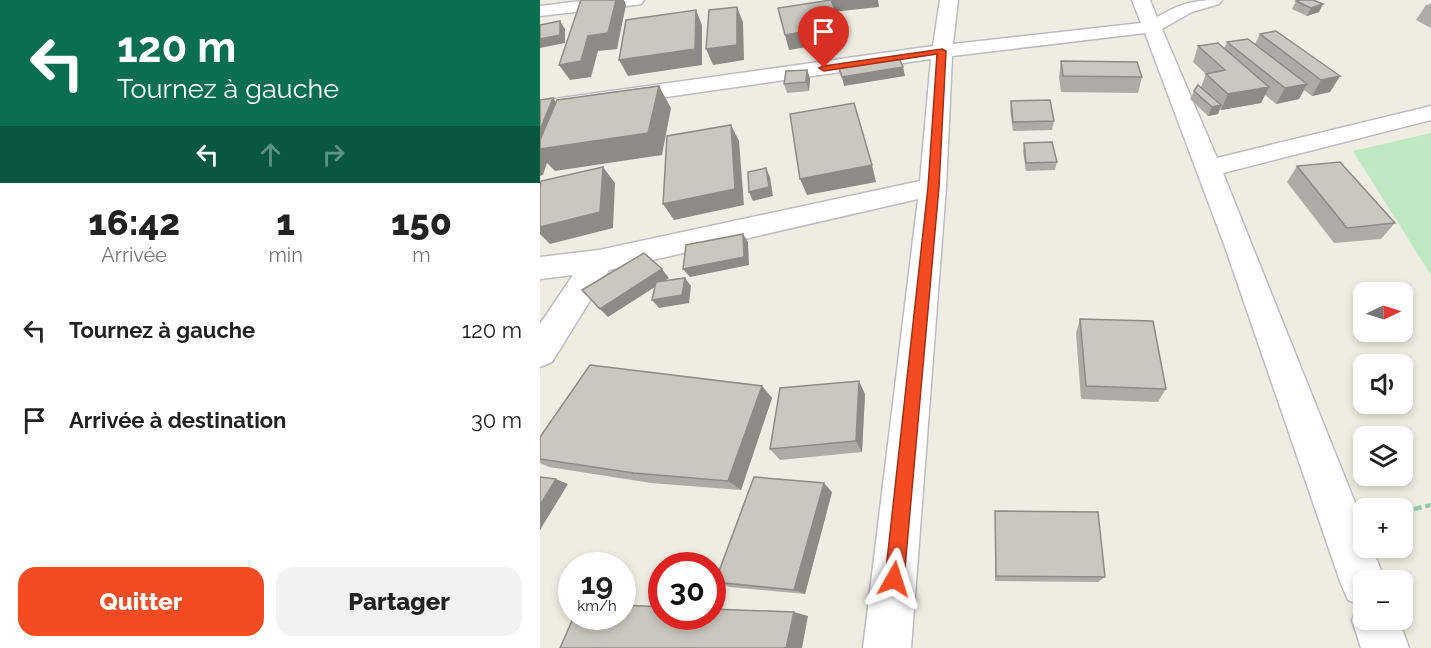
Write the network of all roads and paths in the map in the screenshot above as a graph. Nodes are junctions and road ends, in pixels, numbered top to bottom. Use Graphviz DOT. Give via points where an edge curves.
graph roads {
  1 [pos="635,0"];
  2 [pos="949,0"];
  3 [pos="1213,0"];
  4 [pos="540,11"];
  5 [pos="1147,13"];
  6 [pos="942,51"];
  7 [pos="540,108"];
  8 [pos="1431,113"];
  9 [pos="1209,168"];
  10 [pos="933,187"];
  11 [pos="599,261"];
  12 [pos="540,268"];
  13 [pos="540,352"];
  14 [pos="1431,505"];
  15 [pos="1413,509"];
  16 [pos="1359,570"];
  17 [pos="1379,630"];
  18 [pos="888,648"];
  19 [pos="1385,648"];
  1 -- 4 [label="street"];
  2 -- 6 [label="street"];
  3 -- 5 [label="street"];
  5 -- 6 [label="street"];
  5 -- 9 [label="street"];
  6 -- 7 [label="street"];
  6 -- 10 [label="street"];
  8 -- 9 [label="street"];
  9 -- 16 [label="street"];
  10 -- 11 [label="street"];
  10 -- 18 [label="street"];
  11 -- 12 [label="street"];
  11 -- 13 [label="street"];
  14 -- 15 [label="path"];
  17 -- 19 [label="street"];
}
